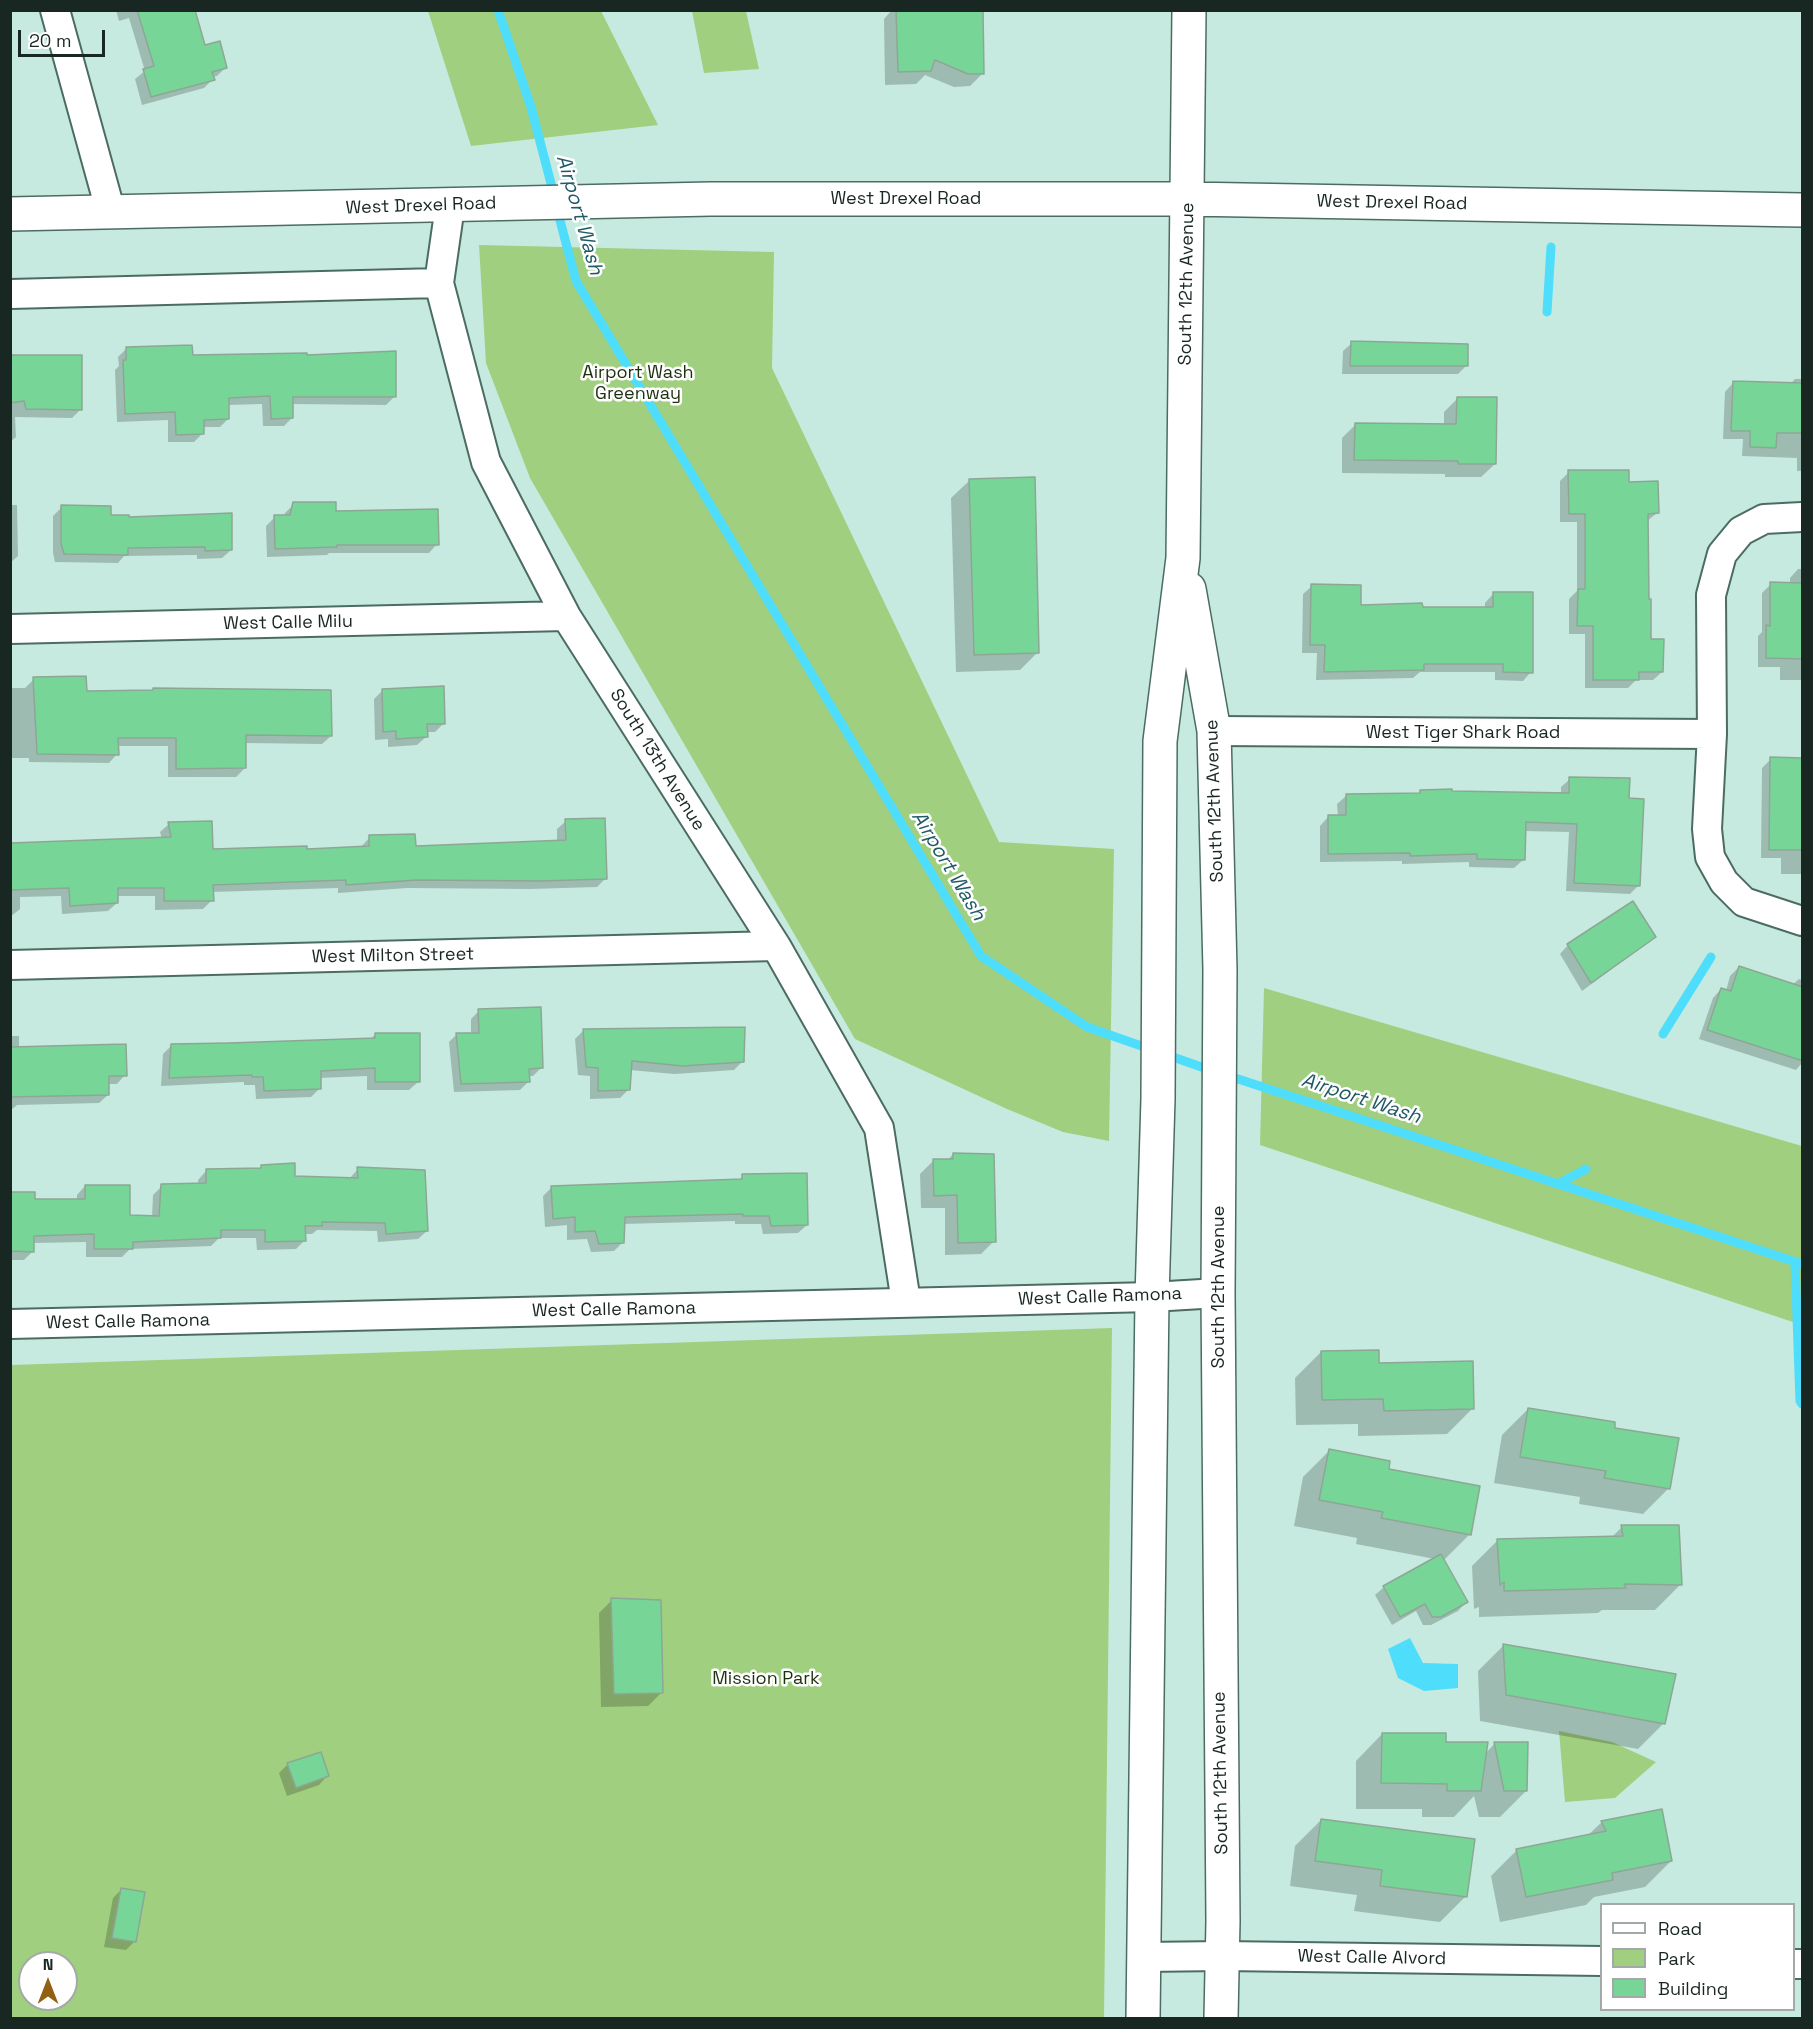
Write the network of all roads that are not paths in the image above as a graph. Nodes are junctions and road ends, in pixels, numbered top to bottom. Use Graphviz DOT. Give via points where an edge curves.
graph roads {
  1 [pos="55,10"];
  2 [pos="1189,10"];
  3 [pos="1188,199"];
  4 [pos="450,206"];
  5 [pos="1803,210"];
  6 [pos="111,213"];
  7 [pos="10,214"];
  8 [pos="439,283"];
  9 [pos="10,294"];
  10 [pos="1803,517"];
  11 [pos="1183,558"];
  12 [pos="566,616"];
  13 [pos="10,629"];
  14 [pos="1214,731"];
  15 [pos="1712,734"];
  16 [pos="1803,921"];
  17 [pos="776,946"];
  18 [pos="10,966"];
  19 [pos="1218,1293"];
  20 [pos="1152,1297"];
  21 [pos="906,1302"];
  22 [pos="10,1324"];
  23 [pos="1222,1956"];
  24 [pos="1143,1957"];
  25 [pos="1600,1961"];
  26 [pos="1143,2019"];
  27 [pos="1221,2019"];
  1 -- 6 [label="street"];
  2 -- 3 [label="main road, South 12th Avenue"];
  3 -- 4 [label="main road, West Drexel Road" via="603,200"];
  3 -- 5 [label="main road, West Drexel Road"];
  3 -- 11 [label="main road, South 12th Avenue"];
  4 -- 6 [label="main road, West Drexel Road"];
  4 -- 8 [label="street, South 13th Avenue"];
  6 -- 7 [label="main road, West Drexel Road"];
  8 -- 9 [label="street"];
  8 -- 12 [label="street, South 13th Avenue" via="486,462"];
  10 -- 15 [label="street" via="1735,525 1722,554 1711,595"];
  11 -- 14 [label="main road, South 12th Avenue"];
  11 -- 20 [label="main road, South 12th Avenue" via="1160,741 1158,1099"];
  12 -- 13 [label="street, West Calle Milu"];
  12 -- 17 [label="street, South 13th Avenue"];
  14 -- 15 [label="street, West Tiger Shark Road"];
  14 -- 19 [label="main road, South 12th Avenue" via="1221,1012"];
  15 -- 16 [label="street" via="1707,829 1710,857 1724,882 1744,902"];
  17 -- 18 [label="street, West Milton Street"];
  17 -- 21 [label="street, South 13th Avenue" via="879,1128"];
  19 -- 20 [label="street, West Calle Ramona"];
  19 -- 23 [label="main road, South 12th Avenue"];
  20 -- 21 [label="street, West Calle Ramona"];
  20 -- 24 [label="main road, South 12th Avenue"];
  21 -- 22 [label="street, West Calle Ramona"];
  23 -- 24 [label="street, West Calle Alvord"];
  23 -- 25 [label="street, West Calle Alvord"];
  23 -- 27 [label="main road, South 12th Avenue"];
  24 -- 26 [label="main road, South 12th Avenue"];
}
